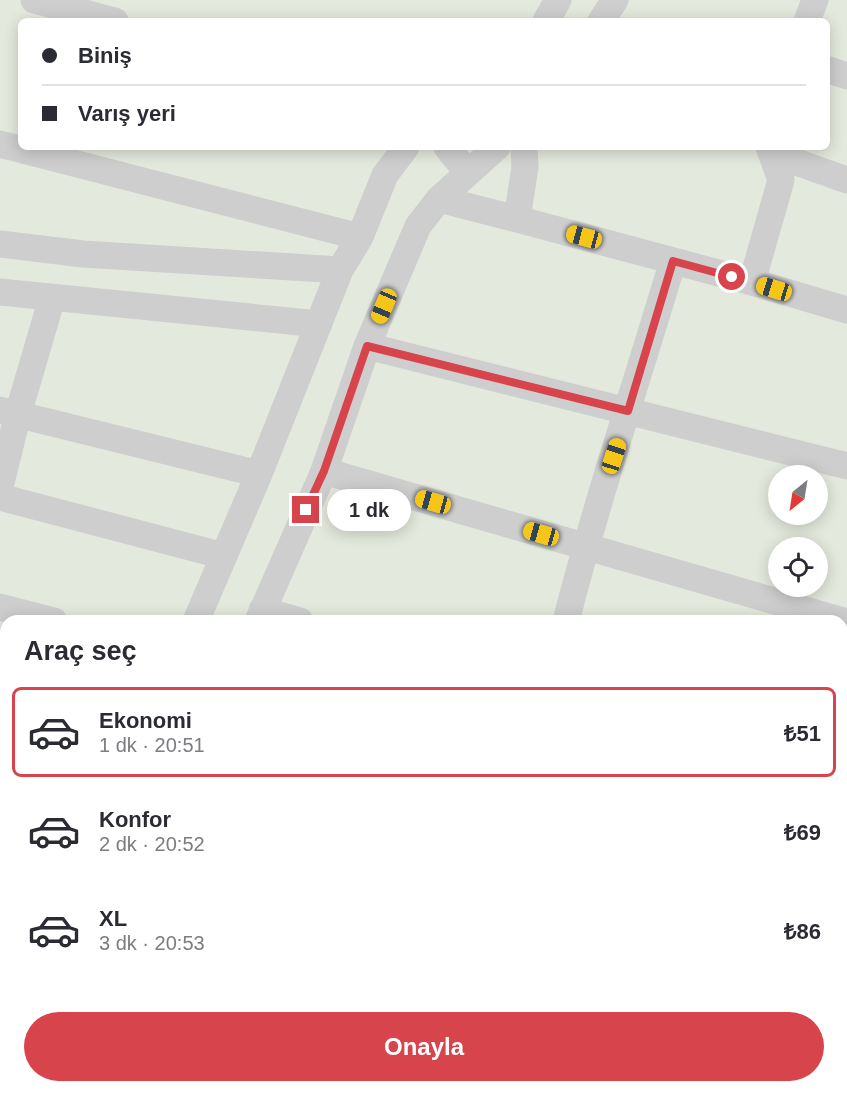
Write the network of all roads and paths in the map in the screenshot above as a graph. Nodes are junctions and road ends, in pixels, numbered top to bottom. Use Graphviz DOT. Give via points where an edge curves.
graph roads {
  1 [pos="34,0"];
  2 [pos="558,0"];
  3 [pos="615,0"];
  4 [pos="103,18"];
  5 [pos="548,18"];
  6 [pos="604,18"];
  7 [pos="830,70"];
  8 [pos="847,76"];
  9 [pos="0,144"];
  10 [pos="18,149"];
  11 [pos="23,150"];
  12 [pos="404,150"];
  13 [pos="449,150"];
  14 [pos="493,150"];
  15 [pos="524,150"];
  16 [pos="770,150"];
  17 [pos="467,172"];
  18 [pos="847,180"];
  19 [pos="439,199"];
  20 [pos="517,219"];
  21 [pos="360,237"];
  22 [pos="0,244"];
  23 [pos="673,261"];
  24 [pos="340,270"];
  25 [pos="752,282"];
  26 [pos="0,292"];
  27 [pos="52,298"];
  28 [pos="847,310"];
  29 [pos="319,324"];
  30 [pos="367,346"];
  31 [pos="628,411"];
  32 [pos="9,412"];
  33 [pos="847,465"];
  34 [pos="324,471"];
  35 [pos="259,474"];
  36 [pos="0,487"];
  37 [pos="0,497"];
  38 [pos="585,546"];
  39 [pos="224,556"];
  40 [pos="0,608"];
  41 [pos="29,615"];
  42 [pos="199,615"];
  43 [pos="260,615"];
  44 [pos="568,615"];
  45 [pos="823,615"];
  1 -- 4 [label="lane"];
  2 -- 5 [label="lane"];
  3 -- 6 [label="lane"];
  7 -- 8 [label="lane"];
  9 -- 10 [label="lane"];
  11 -- 21 [label="lane"];
  12 -- 21 [label="lane" via="385,175"];
  13 -- 17 [label="lane"];
  14 -- 17 [label="lane"];
  15 -- 20 [label="lane"];
  16 -- 18 [label="lane"];
  16 -- 25 [label="lane" via="781,180"];
  17 -- 19 [label="lane"];
  19 -- 20 [label="lane"];
  19 -- 30 [label="lane" via="418,226"];
  20 -- 23 [label="lane"];
  21 -- 24 [label="lane"];
  22 -- 24 [label="lane" via="83,254"];
  23 -- 25 [label="lane"];
  23 -- 31 [label="lane"];
  24 -- 29 [label="lane"];
  25 -- 28 [label="lane"];
  26 -- 27 [label="lane"];
  27 -- 29 [label="lane"];
  27 -- 32 [label="lane"];
  29 -- 35 [label="lane"];
  30 -- 31 [label="lane"];
  30 -- 34 [label="lane"];
  31 -- 33 [label="lane"];
  31 -- 38 [label="lane"];
  32 -- 35 [label="lane"];
  32 -- 36 [label="lane"];
  34 -- 38 [label="lane"];
  34 -- 43 [label="lane"];
  35 -- 39 [label="lane"];
  37 -- 39 [label="lane"];
  38 -- 44 [label="lane"];
  38 -- 45 [label="lane"];
  39 -- 42 [label="lane"];
  40 -- 41 [label="lane"];
}
